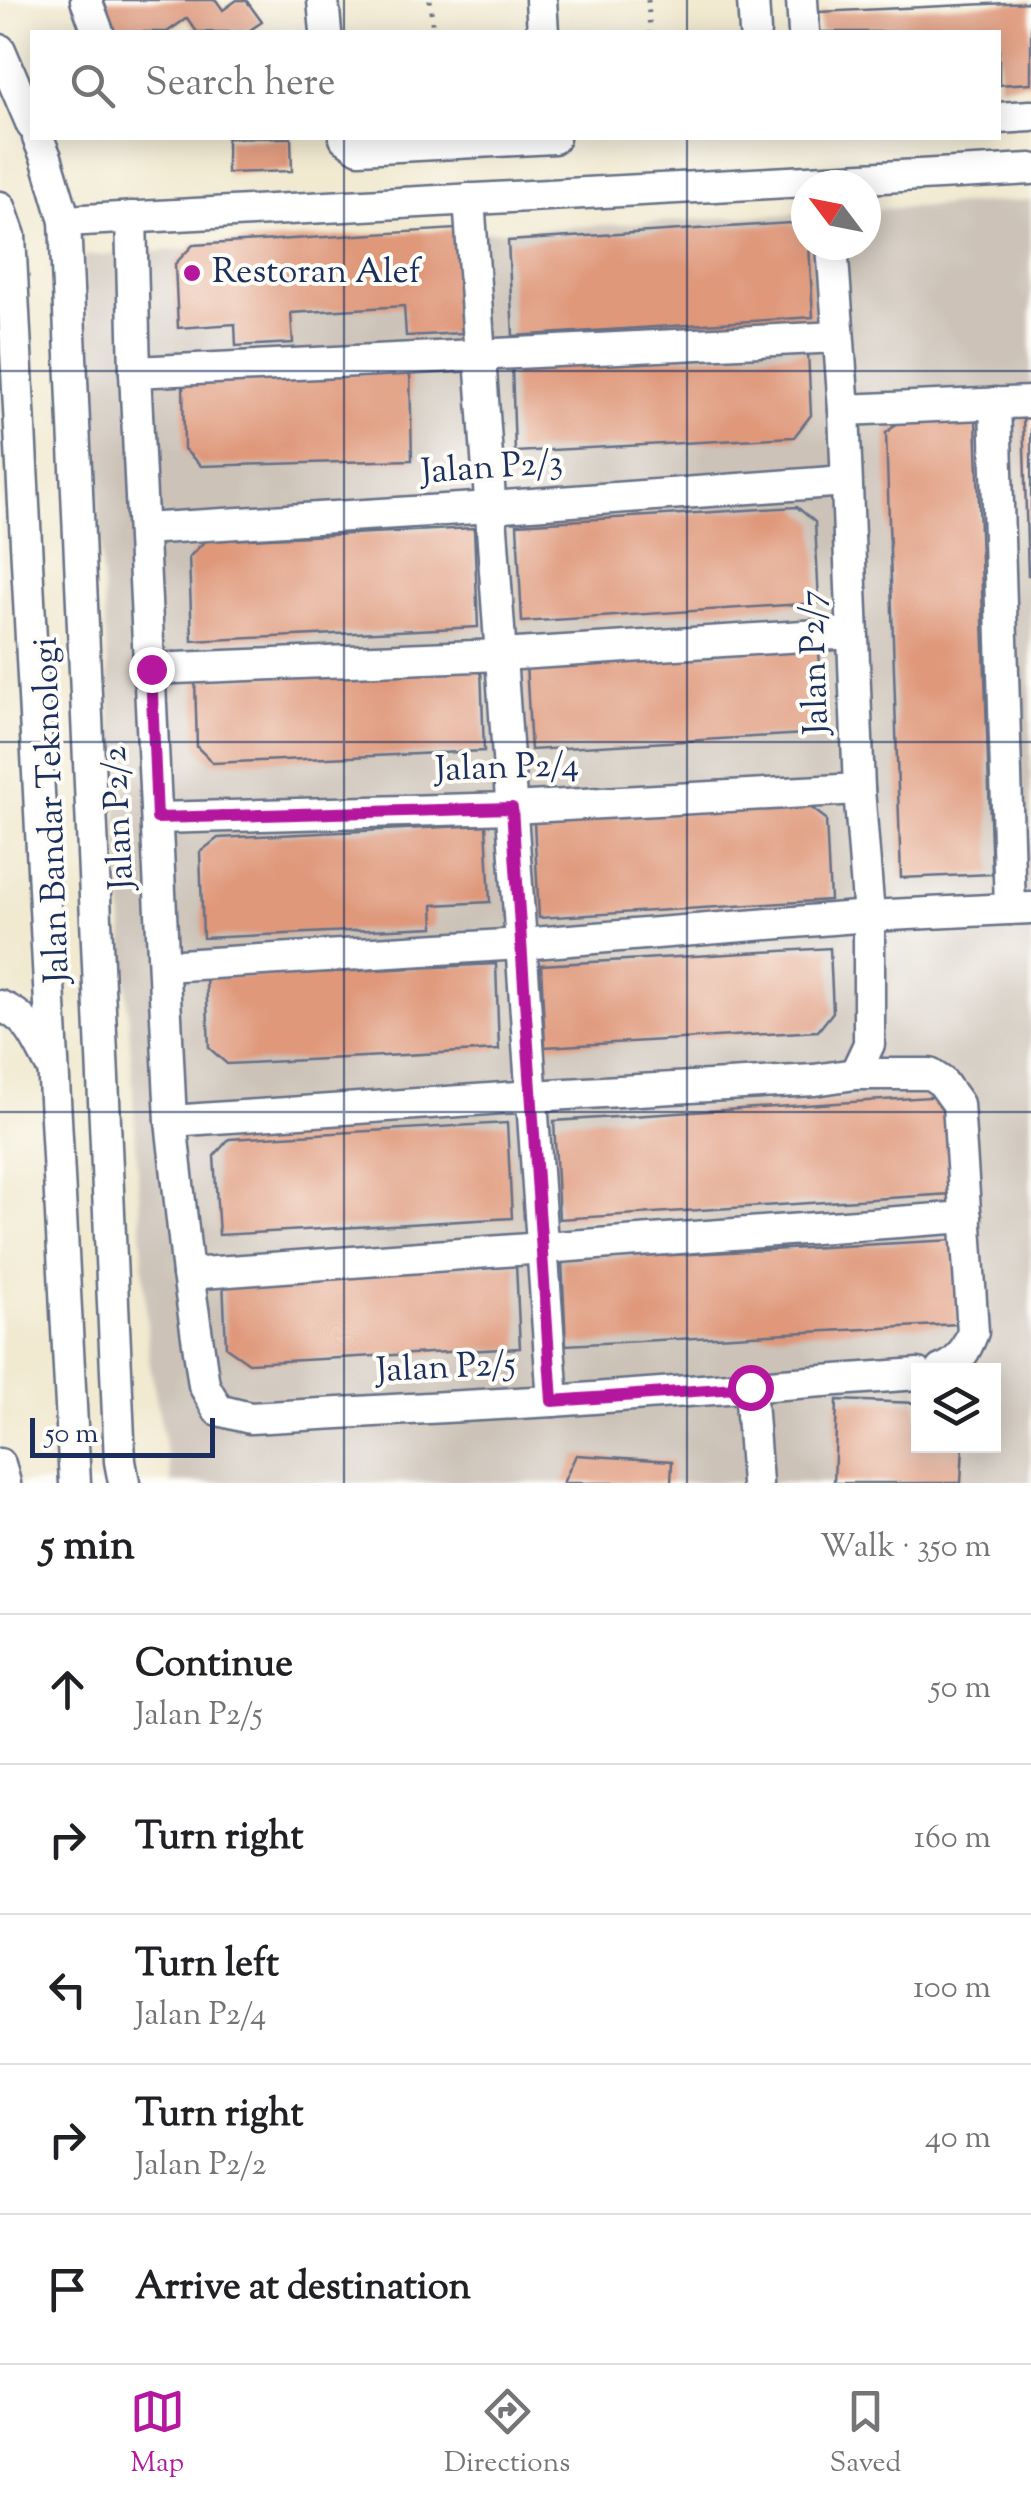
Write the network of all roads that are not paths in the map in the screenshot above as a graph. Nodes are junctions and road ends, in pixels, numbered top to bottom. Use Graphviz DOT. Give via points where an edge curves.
graph roads {
  1 [pos="86,0"];
  2 [pos="323,0"];
  3 [pos="541,0"];
  4 [pos="753,0"];
  5 [pos="802,0"];
  6 [pos="97,30"];
  7 [pos="326,30"];
  8 [pos="543,30"];
  9 [pos="754,30"];
  10 [pos="804,30"];
  11 [pos="0,50"];
  12 [pos="1031,116"];
  13 [pos="1001,118"];
  14 [pos="30,120"];
  15 [pos="39,140"];
  16 [pos="348,140"];
  17 [pos="513,140"];
  18 [pos="1031,169"];
  19 [pos="881,179"];
  20 [pos="791,184"];
  21 [pos="470,199"];
  22 [pos="0,207"];
  23 [pos="131,217"];
  24 [pos="65,220"];
  25 [pos="833,260"];
  26 [pos="838,337"];
  27 [pos="481,356"];
  28 [pos="134,372"];
  29 [pos="19,391"];
  30 [pos="1031,402"];
  31 [pos="995,403"];
  32 [pos="844,410"];
  33 [pos="0,420"];
  34 [pos="846,481"];
  35 [pos="491,507"];
  36 [pos="143,528"];
  37 [pos="852,633"];
  38 [pos="502,654"];
  39 [pos="151,669"];
  40 [pos="859,789"];
  41 [pos="512,808"];
  42 [pos="157,818"];
  43 [pos="1020,909"];
  44 [pos="869,916"];
  45 [pos="521,944"];
  46 [pos="164,966"];
  47 [pos="0,1006"];
  48 [pos="54,1071"];
  49 [pos="855,1074"];
  50 [pos="532,1096"];
  51 [pos="171,1121"];
  52 [pos="104,1129"];
  53 [pos="57,1144"];
  54 [pos="966,1217"];
  55 [pos="542,1250"];
  56 [pos="188,1274"];
  57 [pos="955,1363"];
  58 [pos="911,1375"];
  59 [pos="750,1387"];
  60 [pos="552,1401"];
  61 [pos="218,1410"];
  62 [pos="75,1483"];
  63 [pos="124,1483"];
  64 [pos="757,1483"];
  1 -- 6 [label="street"];
  2 -- 7 [label="street"];
  3 -- 8 [label="street"];
  4 -- 9 [label="street"];
  5 -- 10 [label="street"];
  11 -- 14 [label="street"];
  12 -- 13 [label="street"];
  15 -- 24 [label="street, Jalan Bandar Teknologi"];
  16 -- 17 [label="street" via="359,148"];
  18 -- 19 [label="street"];
  20 -- 21 [label="street"];
  21 -- 23 [label="street"];
  21 -- 27 [label="street"];
  22 -- 29 [label="street, Jalan Bandar Teknologi" via="10,236"];
  23 -- 24 [label="street"];
  23 -- 28 [label="street, Jalan P2/2"];
  24 -- 52 [label="street, Jalan Bandar Teknologi"];
  25 -- 26 [label="street, Jalan P2/7"];
  26 -- 27 [label="street"];
  26 -- 32 [label="street, Jalan P2/7"];
  27 -- 28 [label="street"];
  27 -- 35 [label="street"];
  28 -- 36 [label="street, Jalan P2/2"];
  29 -- 33 [label="street"];
  29 -- 48 [label="street, Jalan Bandar Teknologi"];
  30 -- 31 [label="street"];
  31 -- 32 [label="street"];
  31 -- 43 [label="street"];
  32 -- 34 [label="street, Jalan P2/7"];
  34 -- 35 [label="street, Jalan P2/3"];
  34 -- 37 [label="street, Jalan P2/7"];
  35 -- 36 [label="street, Jalan P2/3"];
  35 -- 38 [label="street"];
  36 -- 39 [label="street, Jalan P2/2"];
  37 -- 38 [label="street"];
  37 -- 40 [label="street, Jalan P2/7"];
  38 -- 39 [label="street"];
  38 -- 41 [label="street"];
  39 -- 42 [label="street, Jalan P2/2"];
  40 -- 41 [label="street, Jalan P2/4"];
  40 -- 44 [label="street, Jalan P2/7"];
  41 -- 42 [label="street, Jalan P2/4"];
  41 -- 45 [label="street"];
  42 -- 46 [label="street, Jalan P2/2"];
  43 -- 44 [label="street"];
  44 -- 45 [label="street"];
  44 -- 49 [label="street, Jalan P2/7" via="870,1044"];
  45 -- 46 [label="street"];
  45 -- 50 [label="street"];
  46 -- 51 [label="street, Jalan P2/2"];
  47 -- 48 [label="street" via="30,1028"];
  48 -- 53 [label="street, Jalan Bandar Teknologi"];
  49 -- 50 [label="street"];
  49 -- 54 [label="street" via="930,1074 942,1082 958,1104"];
  50 -- 51 [label="street"];
  50 -- 55 [label="street"];
  51 -- 56 [label="street, Jalan P2/2"];
  52 -- 53 [label="street" via="77,1155"];
  52 -- 63 [label="street, Jalan Bandar Teknologi"];
  53 -- 62 [label="street, Jalan Bandar Teknologi"];
  54 -- 55 [label="street"];
  54 -- 57 [label="street" via="973,1332"];
  55 -- 56 [label="street"];
  55 -- 60 [label="street"];
  56 -- 61 [label="street, Jalan P2/2" via="204,1385"];
  58 -- 59 [label="street, Jalan P2/5"];
  59 -- 60 [label="street, Jalan P2/5"];
  59 -- 64 [label="street"];
  60 -- 61 [label="street, Jalan P2/5" via="250,1418"];
}
